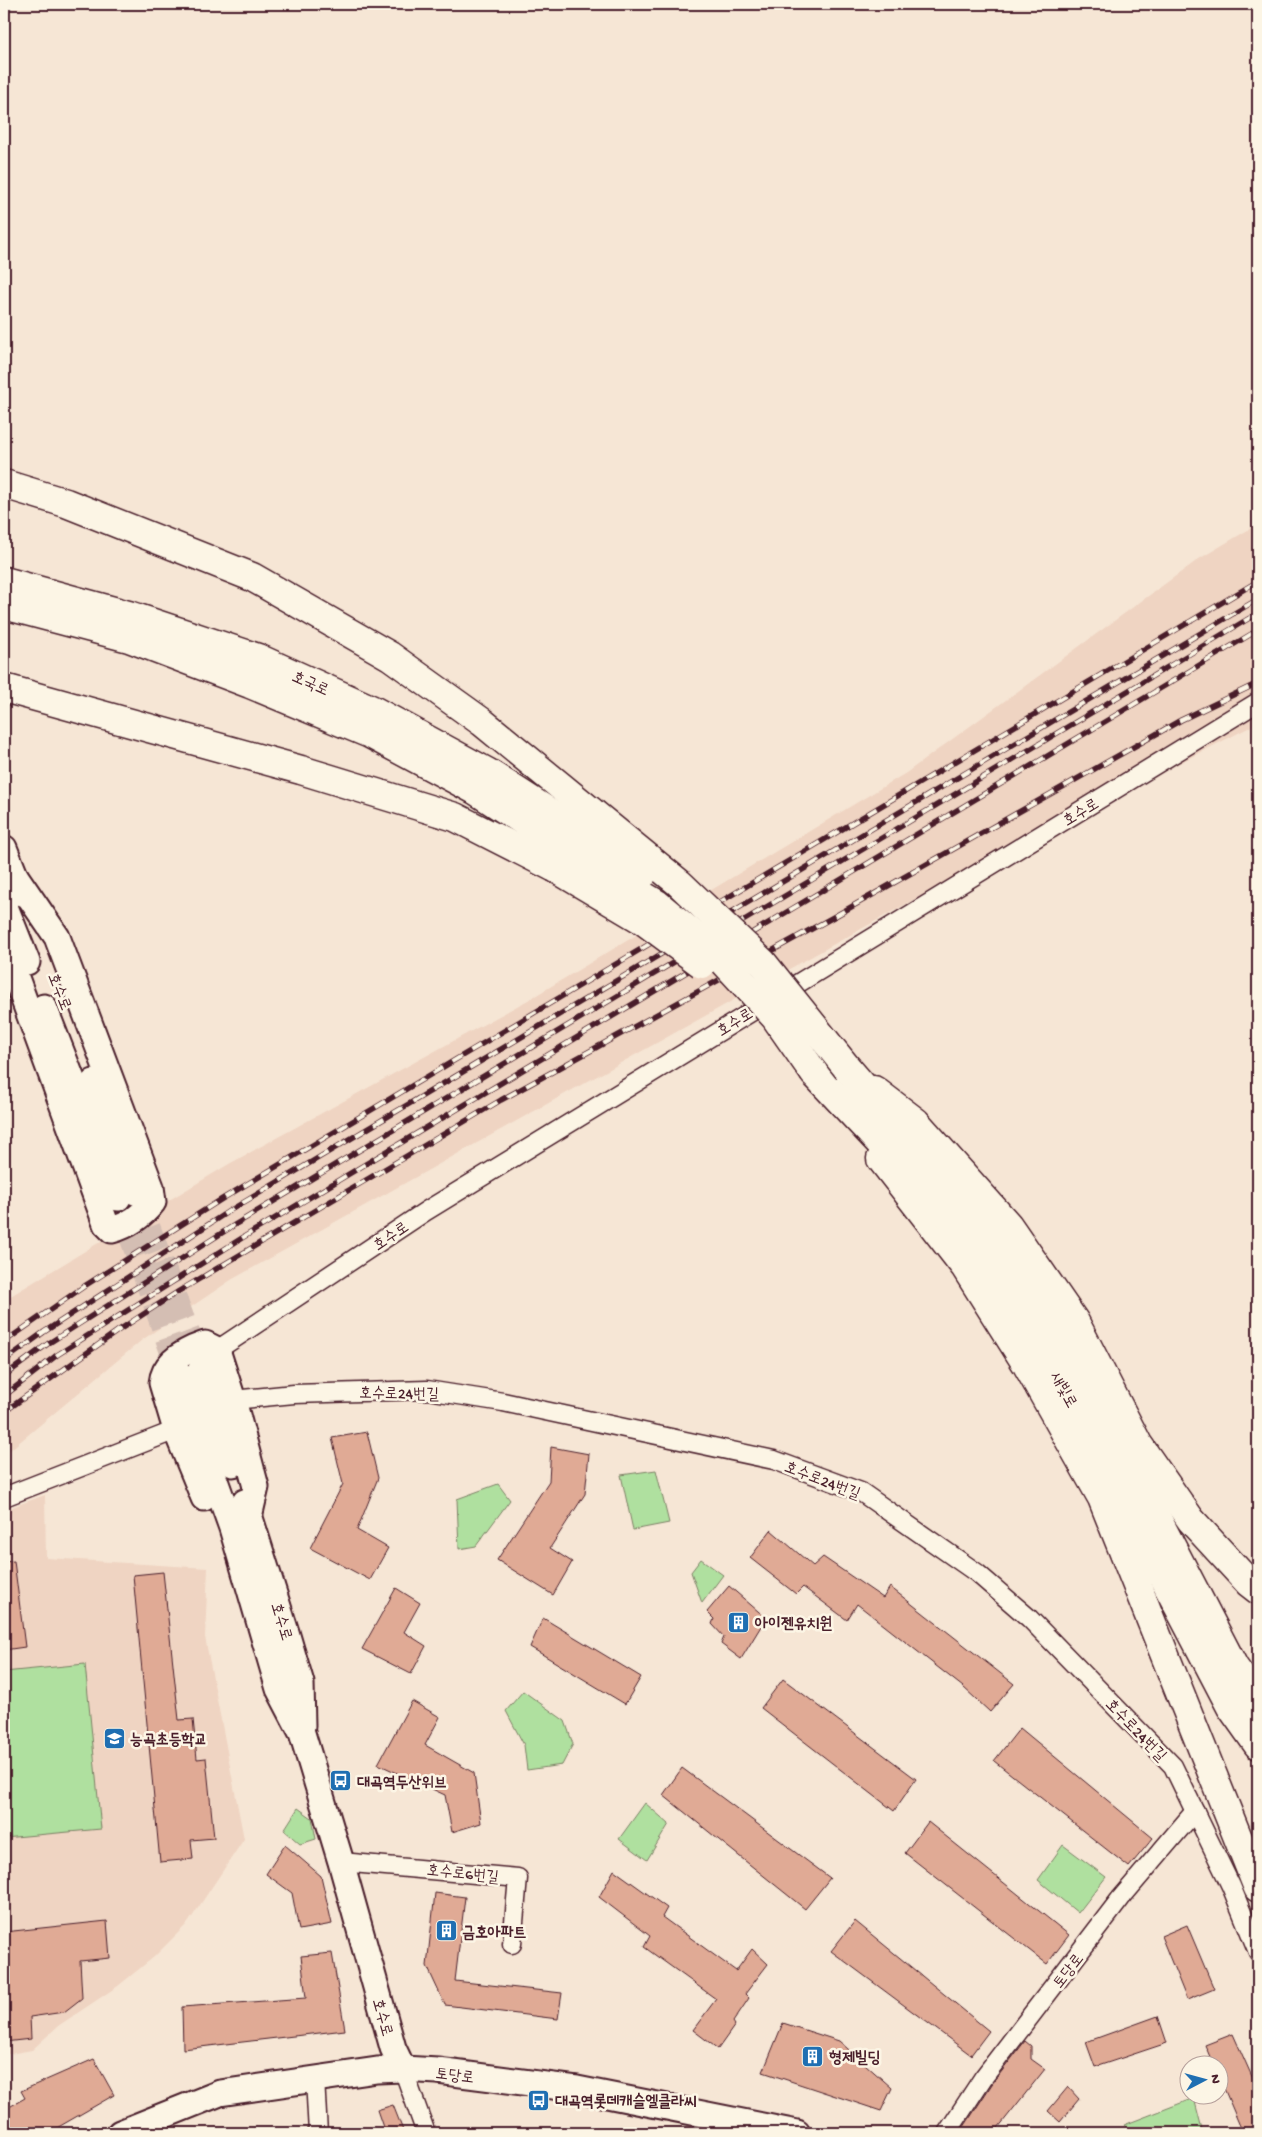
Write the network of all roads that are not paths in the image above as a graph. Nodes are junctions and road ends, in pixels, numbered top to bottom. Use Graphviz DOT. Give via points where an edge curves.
graph roads {
  1 [pos="4,484"];
  2 [pos="10,594"];
  3 [pos="9,693"];
  4 [pos="1258,702"];
  5 [pos="575,841"];
  6 [pos="4,848"];
  7 [pos="16,877"];
  8 [pos="4,904"];
  9 [pos="4,945"];
  10 [pos="848,1069"];
  11 [pos="814,1073"];
  12 [pos="217,1350"];
  13 [pos="191,1372"];
  14 [pos="233,1400"];
  15 [pos="176,1430"];
  16 [pos="4,1497"];
  17 [pos="240,1523"];
  18 [pos="1258,1590"];
  19 [pos="1258,1700"];
  20 [pos="1258,1745"];
  21 [pos="1195,1812"];
  22 [pos="341,1862"];
  23 [pos="1258,1888"];
  24 [pos="512,1944"];
  25 [pos="1258,1952"];
  26 [pos="402,2069"];
  27 [pos="315,2079"];
  28 [pos="128,2132"];
  29 [pos="318,2133"];
  30 [pos="426,2133"];
  31 [pos="794,2133"];
  32 [pos="947,2133"];
  1 -- 5 [label="main road" via="66,504 252,577 390,656 482,722"];
  2 -- 5 [label="main road, 호국로" via="132,616 258,658 373,710 487,772"];
  3 -- 5 [label="main road" via="301,770 455,817"];
  4 -- 12 [label="street, 호수로" via="426,1211"];
  5 -- 10 [label="main road, bridge" via="666,891 748,967"];
  5 -- 11 [label="main road, bridge" via="718,954 775,1018"];
  6 -- 7 [label="main road, 호수로"];
  7 -- 8 [label="main road, 호수로" via="72,1018 126,1195"];
  7 -- 9 [label="main road" via="57,937 151,1187 153,1202 135,1221 123,1227 112,1230 106,1224"];
  10 -- 18 [label="main road" via="916,1122 1008,1225 1075,1322 1138,1444 1191,1520"];
  10 -- 19 [label="main road, 새빛로" via="995,1238 1041,1308 1110,1428 1234,1667"];
  11 -- 20 [label="main road, 새빛로" via="967,1235 1029,1325 1231,1707"];
  11 -- 23 [label="main road" via="965,1267 1027,1364 1102,1498"];
  12 -- 14 [label="main road"];
  12 -- 15 [label="main road" via="205,1344 188,1350 179,1356 163,1377"];
  13 -- 17 [label="main road, 호수로" via="218,1416"];
  14 -- 17 [label="main road" via="256,1487"];
  14 -- 21 [label="street, 호수로24번길" via="294,1394 427,1390 503,1402 774,1460 861,1492 977,1573 1029,1618 1173,1766"];
  15 -- 16 [label="street"];
  15 -- 17 [label="main road" via="205,1500"];
  17 -- 22 [label="main road, 호수로" via="279,1689 302,1734"];
  21 -- 25 [label="street, 호수로24번길"];
  21 -- 32 [label="street, 토당로" via="1121,1898 983,2078"];
  22 -- 24 [label="street, 호수로6번길" via="518,1878"];
  22 -- 26 [label="main road, 호수로" via="393,2048"];
  26 -- 27 [label="main road, 토당로"];
  26 -- 30 [label="street"];
  26 -- 31 [label="main road, 토당로" via="577,2089"];
  27 -- 28 [label="main road, 토당로" via="220,2093"];
  27 -- 29 [label="street"];
}
